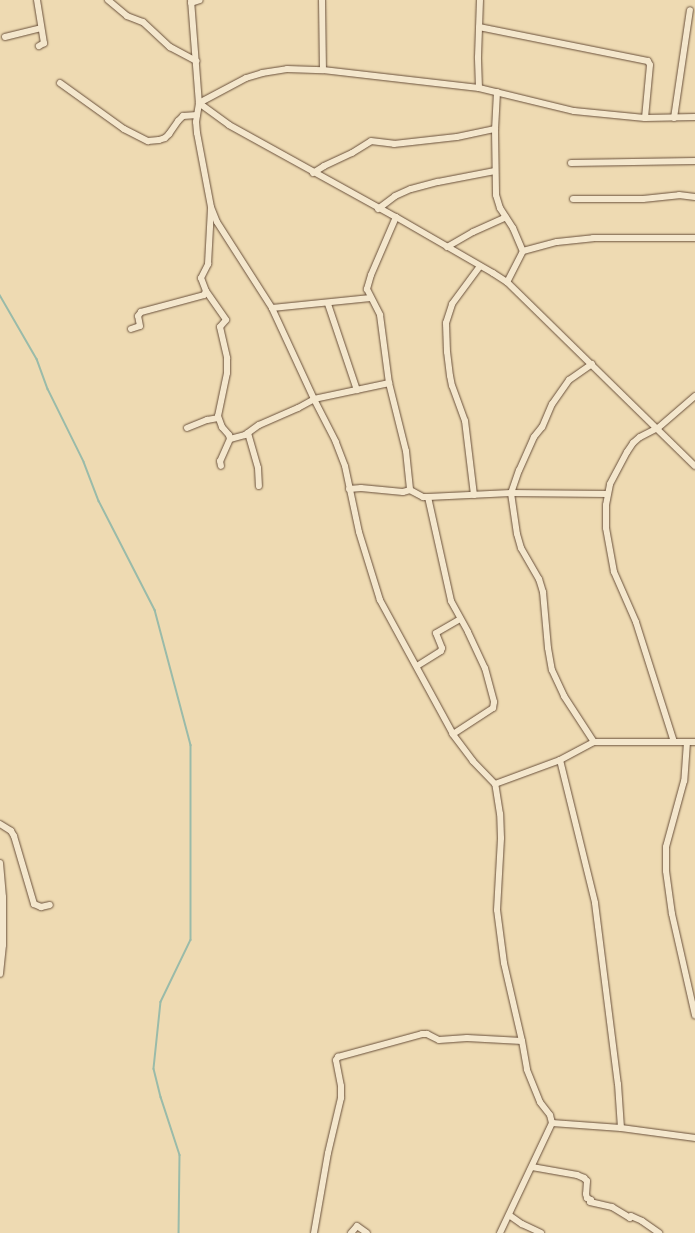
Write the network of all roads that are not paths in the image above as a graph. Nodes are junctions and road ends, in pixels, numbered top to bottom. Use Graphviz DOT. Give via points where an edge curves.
graph roads {
  1 [pos="37,0"];
  2 [pos="108,0"];
  3 [pos="200,0"];
  4 [pos="322,0"];
  5 [pos="480,0"];
  6 [pos="191,1"];
  7 [pos="690,10"];
  8 [pos="480,27"];
  9 [pos="41,28"];
  10 [pos="5,37"];
  11 [pos="39,46"];
  12 [pos="196,62"];
  13 [pos="323,70"];
  14 [pos="60,83"];
  15 [pos="479,88"];
  16 [pos="497,92"];
  17 [pos="199,103"];
  18 [pos="197,115"];
  19 [pos="695,117"];
  20 [pos="645,118"];
  21 [pos="674,118"];
  22 [pos="495,130"];
  23 [pos="695,161"];
  24 [pos="572,163"];
  25 [pos="495,171"];
  26 [pos="313,173"];
  27 [pos="695,197"];
  28 [pos="573,199"];
  29 [pos="211,207"];
  30 [pos="378,209"];
  31 [pos="396,217"];
  32 [pos="506,217"];
  33 [pos="695,238"];
  34 [pos="447,247"];
  35 [pos="523,251"];
  36 [pos="480,266"];
  37 [pos="507,282"];
  38 [pos="206,291"];
  39 [pos="370,298"];
  40 [pos="328,304"];
  41 [pos="272,308"];
  42 [pos="130,329"];
  43 [pos="592,364"];
  44 [pos="389,384"];
  45 [pos="357,390"];
  46 [pos="695,398"];
  47 [pos="314,399"];
  48 [pos="218,418"];
  49 [pos="186,428"];
  50 [pos="658,428"];
  51 [pos="248,433"];
  52 [pos="230,439"];
  53 [pos="221,466"];
  54 [pos="695,466"];
  55 [pos="259,486"];
  56 [pos="349,490"];
  57 [pos="410,490"];
  58 [pos="511,493"];
  59 [pos="607,494"];
  60 [pos="474,495"];
  61 [pos="428,497"];
  62 [pos="460,619"];
  63 [pos="417,666"];
  64 [pos="454,734"];
  65 [pos="594,742"];
  66 [pos="674,742"];
  67 [pos="687,742"];
  68 [pos="695,742"];
  69 [pos="560,760"];
  70 [pos="495,784"];
  71 [pos="0,824"];
  72 [pos="0,863"];
  73 [pos="50,905"];
  74 [pos="0,974"];
  75 [pos="695,1015"];
  76 [pos="522,1041"];
  77 [pos="552,1123"];
  78 [pos="621,1128"];
  79 [pos="695,1138"];
  80 [pos="532,1167"];
  81 [pos="509,1215"];
  82 [pos="314,1233"];
  83 [pos="352,1233"];
  84 [pos="367,1233"];
  85 [pos="500,1233"];
  86 [pos="541,1233"];
  87 [pos="659,1233"];
  1 -- 9 [label="street"];
  2 -- 12 [label="street" via="127,16 143,22 170,47"];
  3 -- 6 [label="street"];
  4 -- 13 [label="street"];
  5 -- 8 [label="street"];
  6 -- 12 [label="street"];
  7 -- 21 [label="street"];
  8 -- 15 [label="street"];
  8 -- 20 [label="street" via="648,61 650,65"];
  9 -- 10 [label="street"];
  9 -- 11 [label="street" via="44,43"];
  12 -- 17 [label="street"];
  13 -- 15 [label="street"];
  13 -- 17 [label="street" via="287,69 262,73 246,78"];
  14 -- 18 [label="street" via="124,129 148,141 165,138 183,116"];
  15 -- 16 [label="street"];
  16 -- 20 [label="street" via="574,111"];
  16 -- 22 [label="street"];
  17 -- 18 [label="street"];
  17 -- 26 [label="street" via="229,125"];
  18 -- 29 [label="street" via="197,133"];
  19 -- 21 [label="street"];
  20 -- 21 [label="street"];
  22 -- 25 [label="street"];
  22 -- 26 [label="street" via="394,144 371,141"];
  23 -- 24 [label="street"];
  25 -- 30 [label="street" via="411,189 394,196"];
  25 -- 32 [label="street" via="497,202"];
  26 -- 30 [label="street"];
  27 -- 28 [label="street"];
  29 -- 38 [label="street" via="208,264 201,278"];
  29 -- 41 [label="street" via="217,222"];
  30 -- 31 [label="street"];
  31 -- 34 [label="street"];
  31 -- 39 [label="street" via="371,275 367,289"];
  32 -- 34 [label="street"];
  32 -- 35 [label="street"];
  33 -- 35 [label="street" via="593,238 558,242"];
  34 -- 36 [label="street"];
  35 -- 37 [label="street"];
  36 -- 37 [label="street"];
  36 -- 60 [label="street" via="452,304 446,323 450,376 466,421"];
  37 -- 43 [label="street"];
  38 -- 42 [label="street" via="204,295 141,312 138,316 140,326"];
  38 -- 48 [label="street" via="226,320 220,327 228,364"];
  39 -- 40 [label="street"];
  39 -- 44 [label="street" via="380,315"];
  40 -- 41 [label="street"];
  40 -- 45 [label="street"];
  41 -- 47 [label="street"];
  43 -- 50 [label="street"];
  43 -- 58 [label="street" via="569,380 552,404 542,427 534,437"];
  44 -- 45 [label="street"];
  44 -- 57 [label="street" via="406,451"];
  45 -- 47 [label="street"];
  46 -- 50 [label="street"];
  47 -- 51 [label="street"];
  47 -- 56 [label="street" via="336,442 345,466"];
  48 -- 49 [label="street"];
  48 -- 52 [label="street"];
  50 -- 54 [label="street"];
  50 -- 59 [label="street" via="640,437 627,452"];
  51 -- 52 [label="street"];
  51 -- 55 [label="street" via="258,468"];
  52 -- 53 [label="street" via="220,461"];
  56 -- 57 [label="street"];
  56 -- 63 [label="street" via="380,600"];
  57 -- 61 [label="street"];
  58 -- 59 [label="street"];
  58 -- 60 [label="street"];
  58 -- 65 [label="street" via="521,548 539,579 543,592 552,670 564,696"];
  59 -- 66 [label="street" via="606,528 614,572 636,622"];
  60 -- 61 [label="street"];
  61 -- 62 [label="street" via="451,601"];
  62 -- 63 [label="street" via="436,633 441,651"];
  62 -- 64 [label="street" via="485,668 494,702 493,708"];
  63 -- 64 [label="street"];
  64 -- 70 [label="street" via="472,762"];
  65 -- 66 [label="street"];
  65 -- 69 [label="street"];
  66 -- 67 [label="street"];
  67 -- 68 [label="street"];
  67 -- 75 [label="street" via="684,781 666,847 666,871 672,914"];
  69 -- 70 [label="street"];
  69 -- 78 [label="street" via="595,903 618,1077"];
  70 -- 76 [label="street" via="501,838 497,910 504,963"];
  71 -- 73 [label="street" via="14,836 34,904 41,907"];
  72 -- 74 [label="street" via="3,897"];
  76 -- 77 [label="street" via="526,1069"];
  76 -- 82 [label="street" via="467,1038 439,1040 422,1034 338,1057 336,1060 342,1086 341,1098"];
  77 -- 78 [label="street"];
  77 -- 80 [label="street"];
  78 -- 79 [label="street"];
  80 -- 81 [label="street"];
  80 -- 87 [label="street" via="584,1178 587,1181 586,1194 590,1202 612,1206"];
  81 -- 85 [label="street"];
  81 -- 86 [label="street"];
  83 -- 84 [label="street" via="357,1226"];
}
